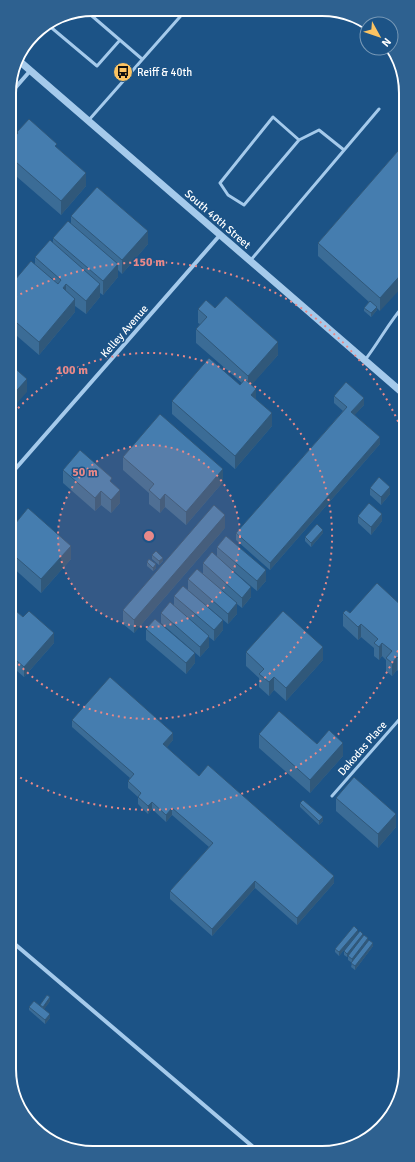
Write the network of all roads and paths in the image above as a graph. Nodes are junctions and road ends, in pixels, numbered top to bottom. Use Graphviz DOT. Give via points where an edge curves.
graph roads {
  1 [pos="93,16"];
  2 [pos="181,16"];
  3 [pos="52,28"];
  4 [pos="120,40"];
  5 [pos="142,60"];
  6 [pos="22,63"];
  7 [pos="30,71"];
  8 [pos="16,87"];
  9 [pos="379,109"];
  10 [pos="88,121"];
  11 [pos="299,140"];
  12 [pos="344,150"];
  13 [pos="220,235"];
  14 [pos="250,261"];
  15 [pos="399,310"];
  16 [pos="365,360"];
  17 [pos="399,390"];
  18 [pos="16,468"];
  19 [pos="399,720"];
  20 [pos="332,796"];
  21 [pos="16,945"];
  22 [pos="252,1146"];
  1 -- 4 [label="lane"];
  2 -- 5 [label="lane"];
  3 -- 4 [label="lane" via="97,66"];
  4 -- 5 [label="lane"];
  5 -- 10 [label="lane"];
  6 -- 7 [label="street, South 40th Street"];
  7 -- 8 [label="street"];
  7 -- 10 [label="street, South 40th Street"];
  9 -- 12 [label="lane"];
  10 -- 13 [label="street, South 40th Street"];
  11 -- 11 [label="lane" via="273,117 220,183 228,194 244,205"];
  11 -- 12 [label="lane" via="319,130"];
  12 -- 14 [label="lane"];
  13 -- 14 [label="street, South 40th Street"];
  13 -- 18 [label="street, Kelley Avenue"];
  14 -- 16 [label="street, South 40th Street"];
  15 -- 16 [label="lane"];
  16 -- 17 [label="street, South 40th Street"];
  19 -- 20 [label="lane, Dakodas Place"];
  21 -- 22 [label="street"];
}
